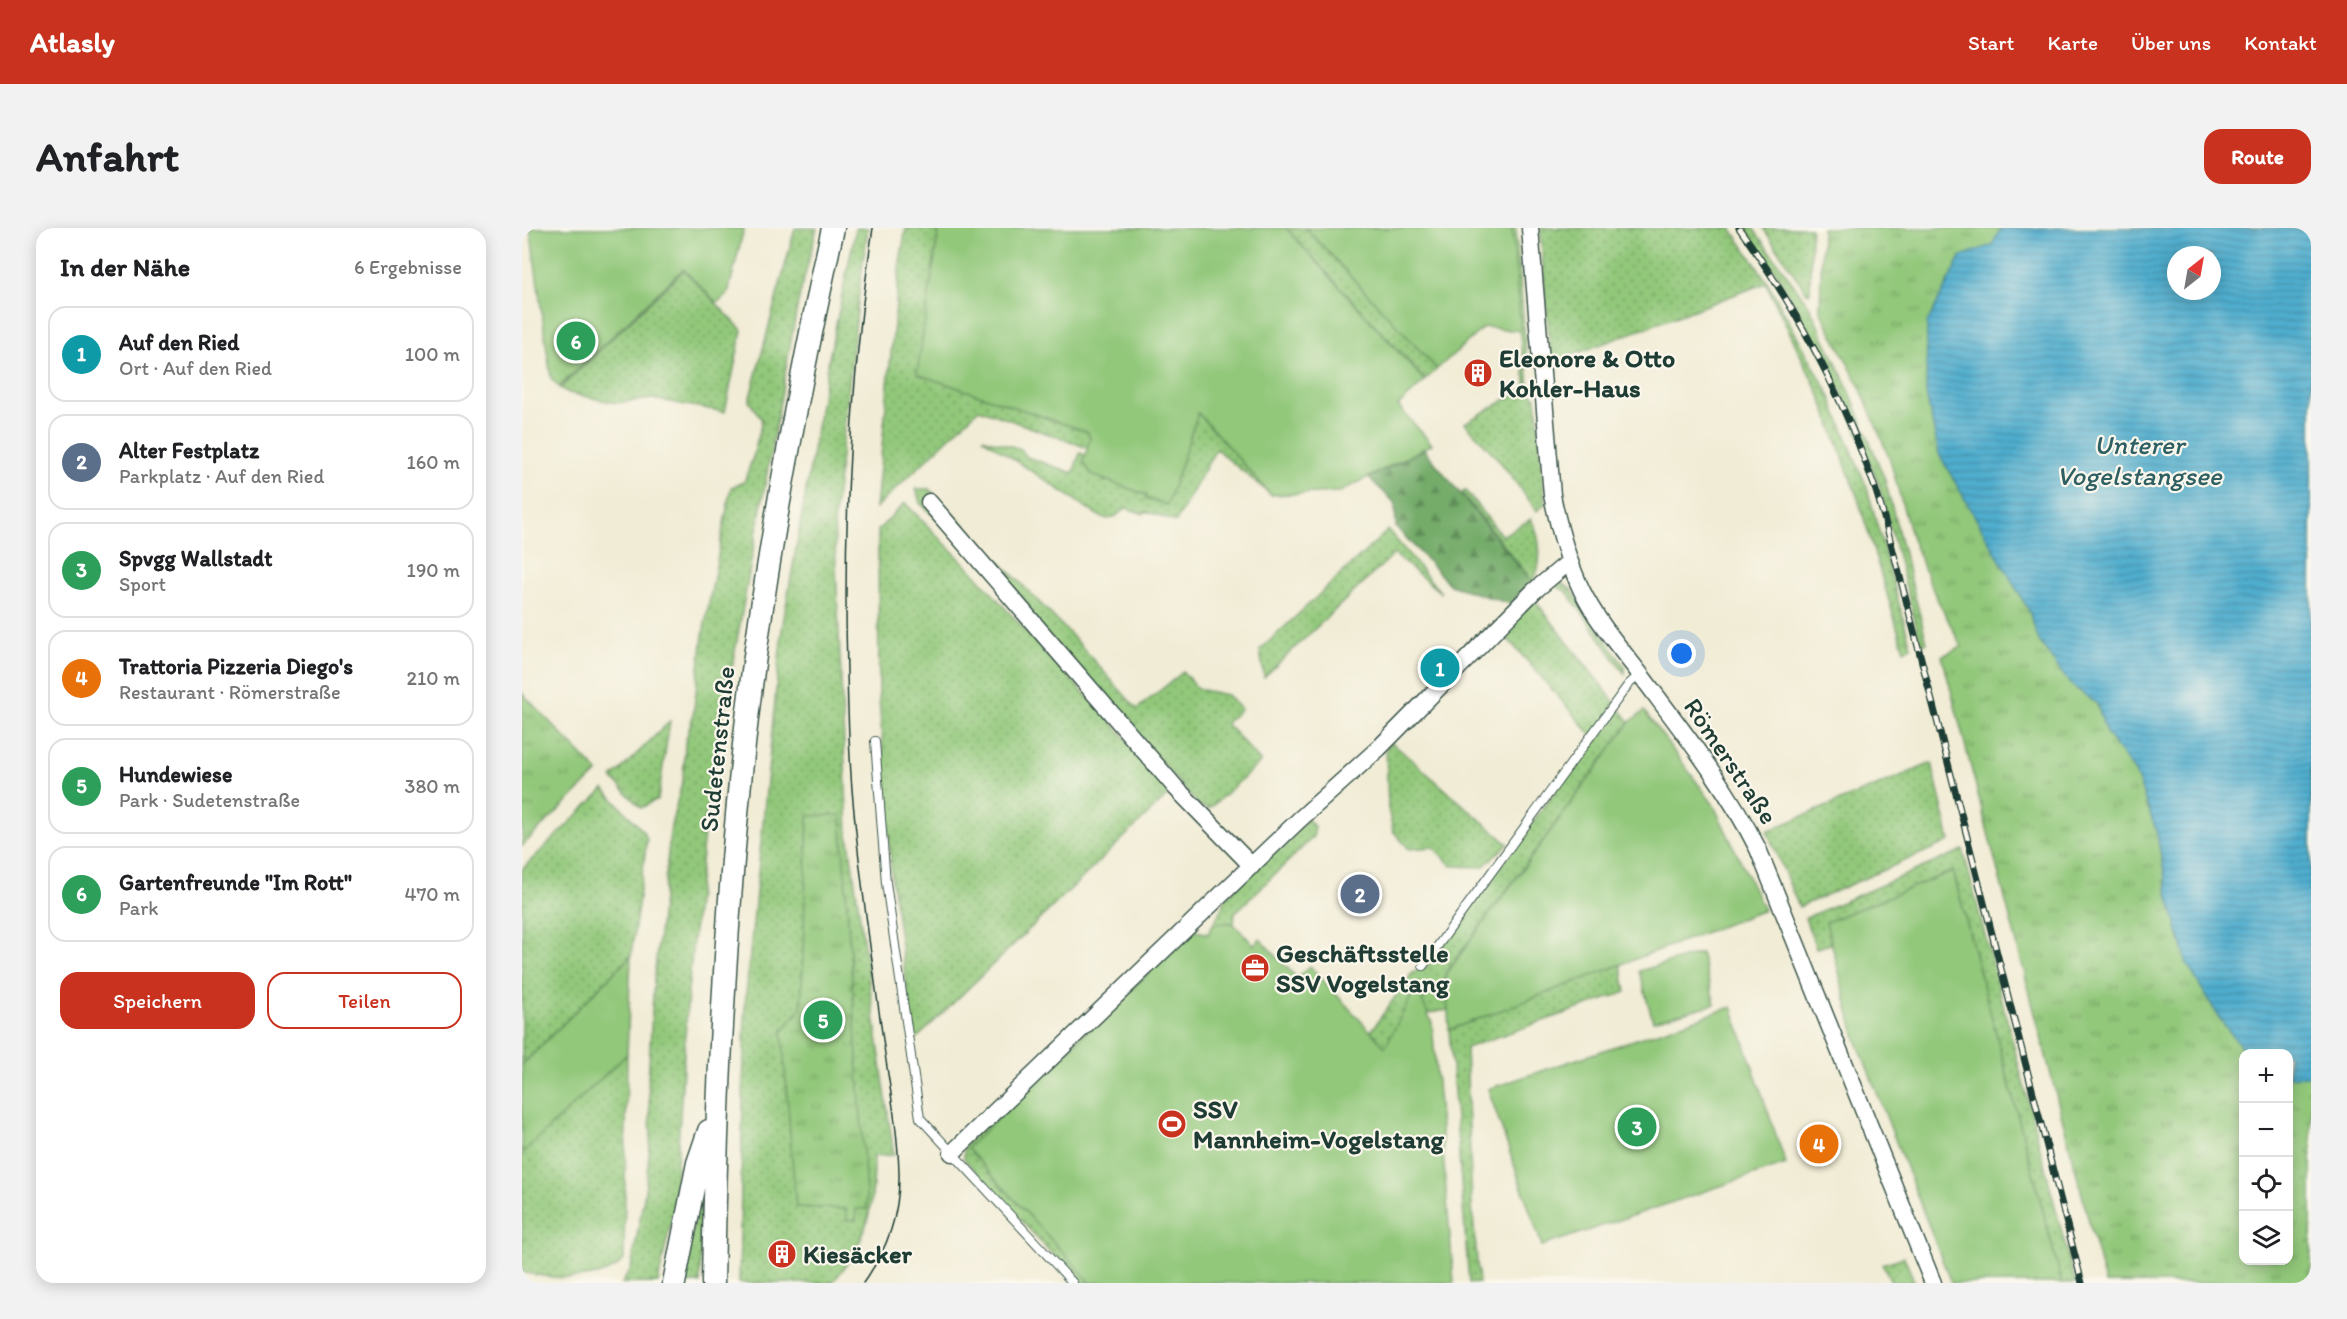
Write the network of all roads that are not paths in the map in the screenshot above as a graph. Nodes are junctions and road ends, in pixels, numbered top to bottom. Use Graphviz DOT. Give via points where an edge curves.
graph roads {
  1 [pos="833,228"];
  2 [pos="1530,228"];
  3 [pos="929,502"];
  4 [pos="1569,562"];
  5 [pos="1634,679"];
  6 [pos="875,741"];
  7 [pos="1252,866"];
  8 [pos="1423,966"];
  9 [pos="717,1110"];
  10 [pos="952,1153"];
  11 [pos="674,1283"];
  12 [pos="713,1283"];
  13 [pos="1073,1283"];
  14 [pos="1933,1283"];
  1 -- 9 [label="main road, Sudetenstraße" via="772,544 752,680 738,801"];
  2 -- 4 [label="street, Römerstraße" via="1552,495"];
  3 -- 7 [label="street" via="1176,788"];
  4 -- 5 [label="street, Römerstraße"];
  4 -- 7 [label="street" via="1539,585 1379,748"];
  5 -- 8 [label="lane"];
  5 -- 14 [label="street, Römerstraße" via="1701,755 1758,849"];
  6 -- 10 [label="lane" via="886,884 920,1118"];
  7 -- 10 [label="street"];
  9 -- 11 [label="main road" via="698,1163"];
  9 -- 12 [label="main road, Sudetenstraße"];
  10 -- 13 [label="lane"];
}
